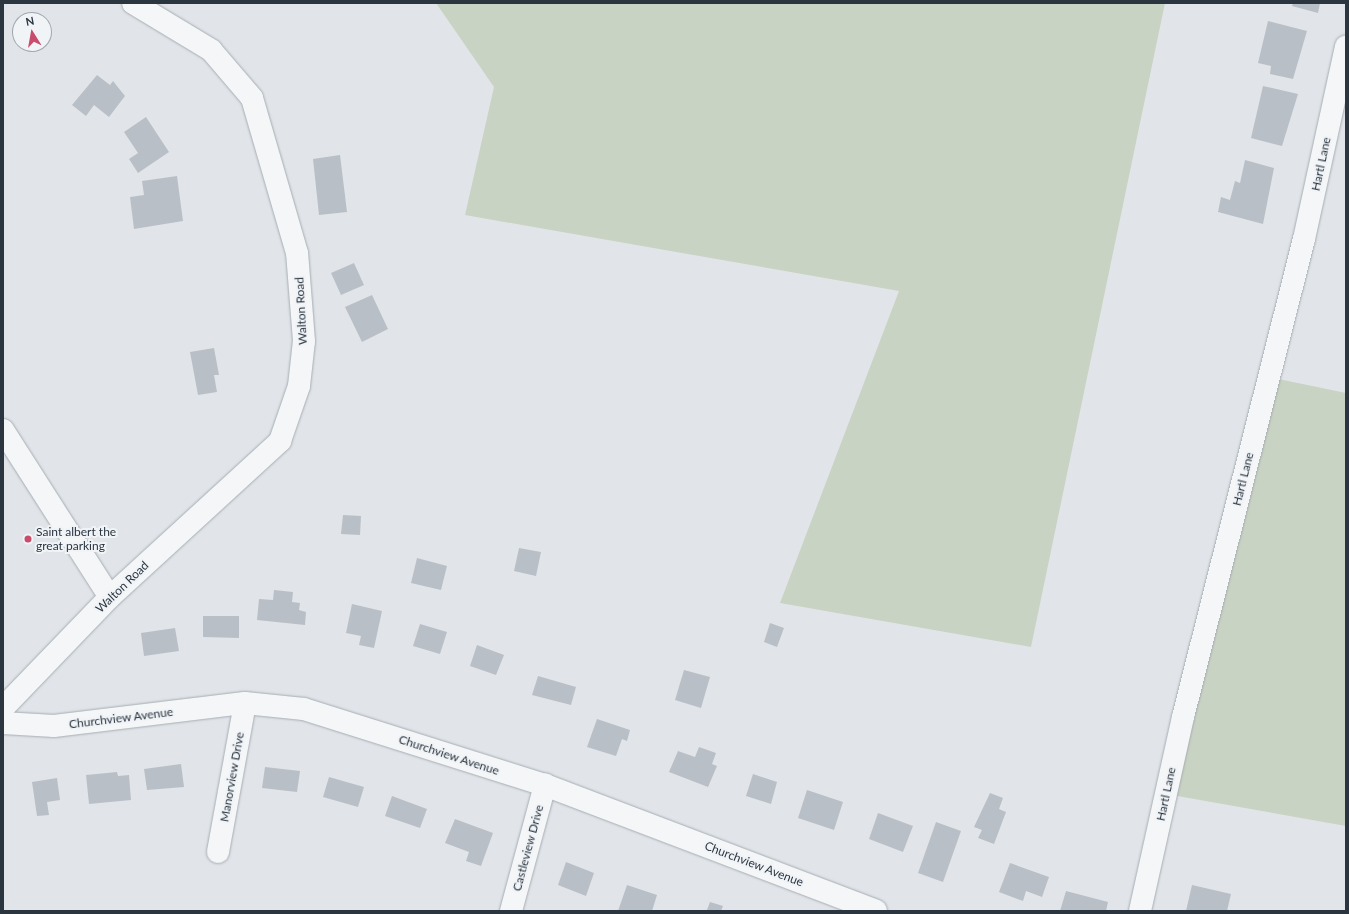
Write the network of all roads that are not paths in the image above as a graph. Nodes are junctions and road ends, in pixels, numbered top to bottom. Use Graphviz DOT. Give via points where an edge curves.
graph roads {
  1 [pos="133,3"];
  2 [pos="1346,47"];
  3 [pos="3,430"];
  4 [pos="110,597"];
  5 [pos="245,703"];
  6 [pos="3,708"];
  7 [pos="3,722"];
  8 [pos="545,785"];
  9 [pos="218,852"];
  10 [pos="511,911"];
  11 [pos="876,911"];
  12 [pos="1140,911"];
  1 -- 4 [label="street, Walton Road" via="211,50 252,98 297,252 304,341 299,386 280,441"];
  2 -- 12 [label="street, Hartl Lane" via="1304,239 1183,716"];
  3 -- 4 [label="street"];
  4 -- 6 [label="street, Walton Road"];
  5 -- 7 [label="street, Churchview Avenue" via="54,726"];
  5 -- 8 [label="street, Churchview Avenue" via="304,709"];
  5 -- 9 [label="street, Manorview Drive"];
  8 -- 10 [label="street, Castleview Drive"];
  8 -- 11 [label="street, Churchview Avenue"];
}
